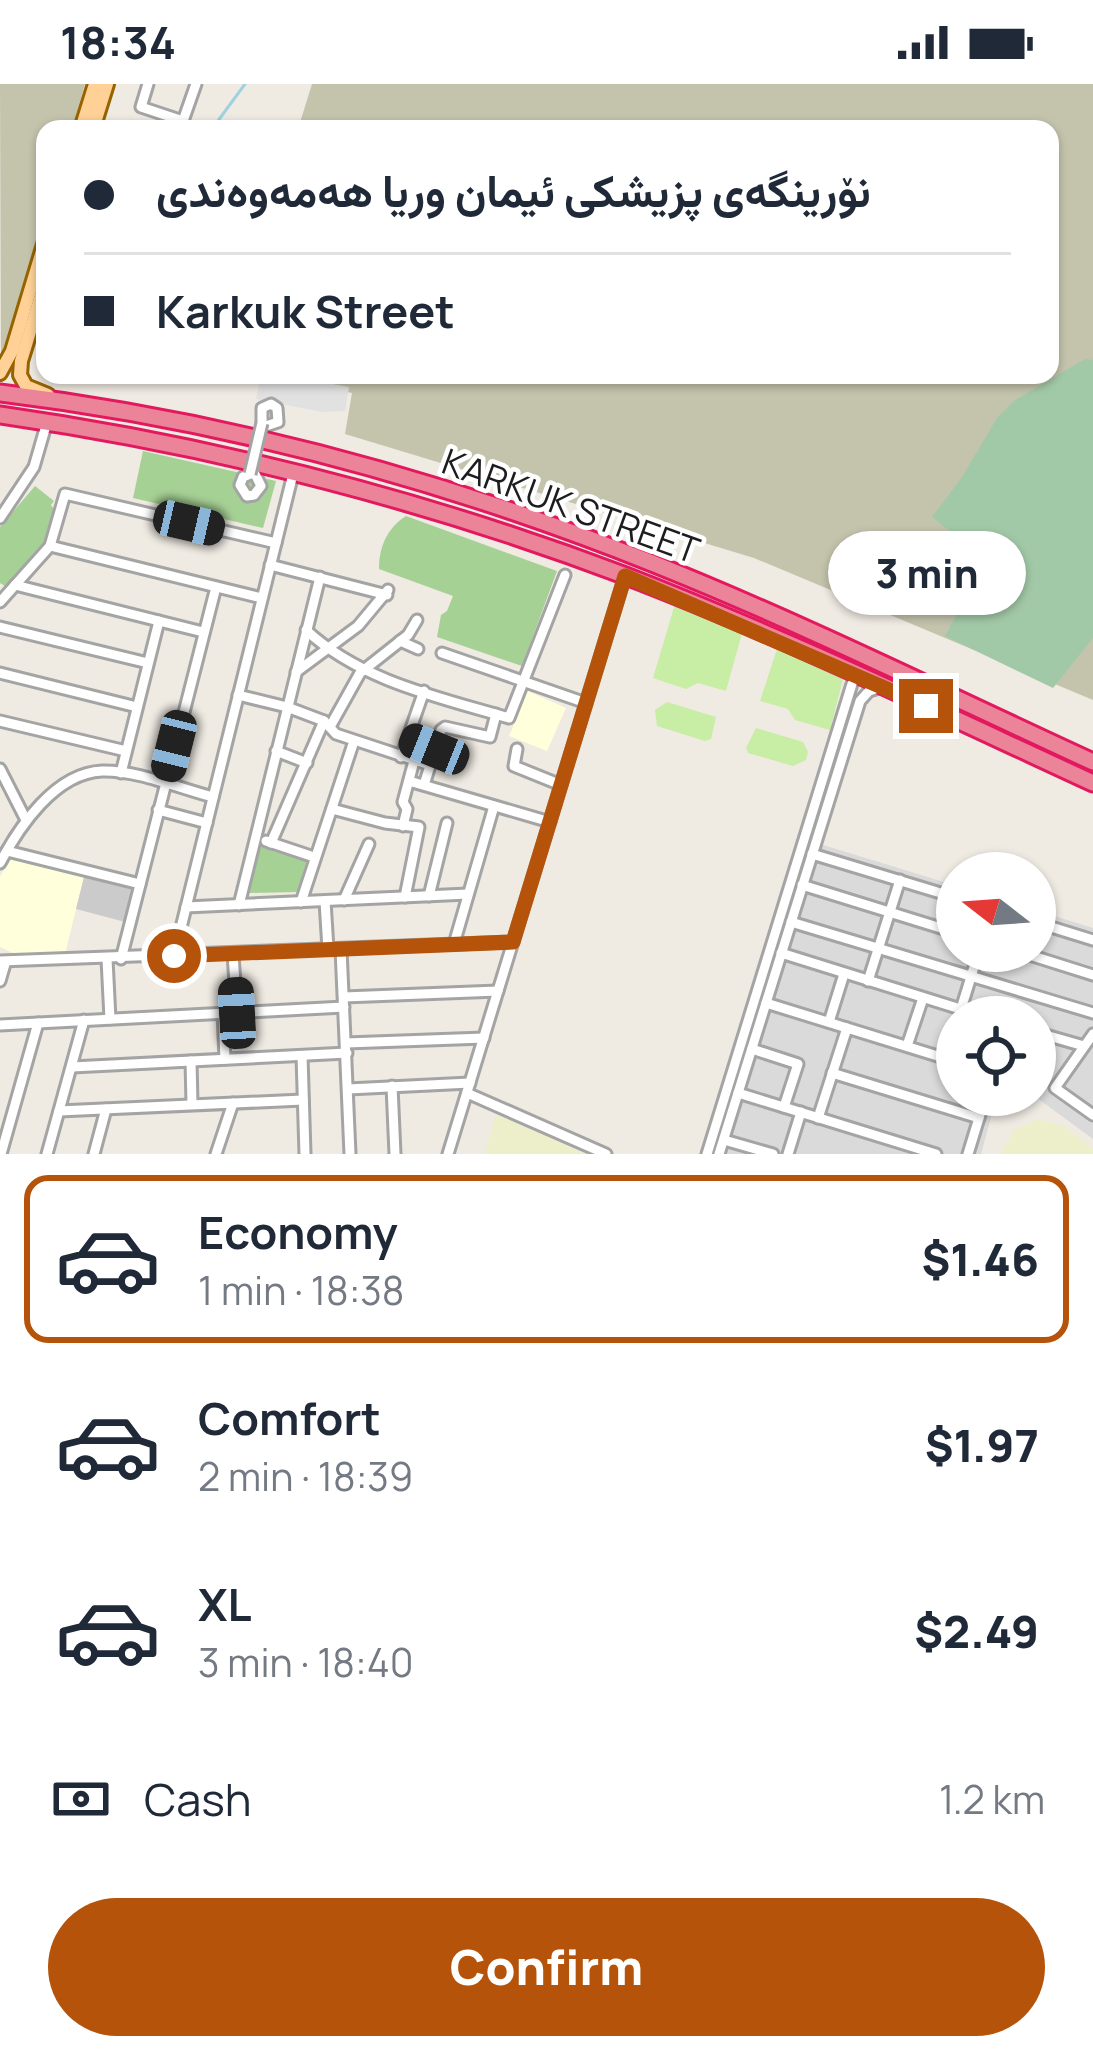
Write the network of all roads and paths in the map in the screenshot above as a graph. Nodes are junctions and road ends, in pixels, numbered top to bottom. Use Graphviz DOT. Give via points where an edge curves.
graph roads {
  1 [pos="95,84"];
  2 [pos="107,84"];
  3 [pos="148,84"];
  4 [pos="196,84"];
  5 [pos="84,120"];
  6 [pos="96,120"];
  7 [pos="180,120"];
  8 [pos="183,120"];
  9 [pos="36,285"];
  10 [pos="36,298"];
  11 [pos="32,304"];
  12 [pos="0,374"];
  13 [pos="0,393"];
  14 [pos="72,402"];
  15 [pos="0,416"];
  16 [pos="47,422"];
  17 [pos="263,428"];
  18 [pos="294,470"];
  19 [pos="258,477"];
  20 [pos="0,493"];
  21 [pos="11,504"];
  22 [pos="0,518"];
  23 [pos="543,522"];
  24 [pos="276,543"];
  25 [pos="535,544"];
  26 [pos="50,546"];
  27 [pos="271,565"];
  28 [pos="566,575"];
  29 [pos="625,576"];
  30 [pos="320,577"];
  31 [pos="15,585"];
  32 [pos="216,587"];
  33 [pos="2,596"];
  34 [pos="262,598"];
  35 [pos="417,620"];
  36 [pos="159,621"];
  37 [pos="0,627"];
  38 [pos="306,630"];
  39 [pos="203,632"];
  40 [pos="400,641"];
  41 [pos="418,649"];
  42 [pos="328,651"];
  43 [pos="442,653"];
  44 [pos="148,663"];
  45 [pos="841,669"];
  46 [pos="362,671"];
  47 [pos="296,672"];
  48 [pos="0,673"];
  49 [pos="525,681"];
  50 [pos="852,684"];
  51 [pos="882,687"];
  52 [pos="424,691"];
  53 [pos="238,695"];
  54 [pos="860,701"];
  55 [pos="586,703"];
  56 [pos="137,707"];
  57 [pos="287,707"];
  58 [pos="496,714"];
  59 [pos="0,721"];
  60 [pos="328,723"];
  61 [pos="413,723"];
  62 [pos="442,729"];
  63 [pos="408,738"];
  64 [pos="354,741"];
  65 [pos="518,748"];
  66 [pos="434,749"];
  67 [pos="277,751"];
  68 [pos="127,752"];
  69 [pos="401,757"];
  70 [pos="415,761"];
  71 [pos="1093,762"];
  72 [pos="307,764"];
  73 [pos="430,765"];
  74 [pos="0,769"];
  75 [pos="121,773"];
  76 [pos="409,781"];
  77 [pos="1093,783"];
  78 [pos="165,784"];
  79 [pos="424,785"];
  80 [pos="561,785"];
  81 [pos="213,796"];
  82 [pos="494,806"];
  83 [pos="332,809"];
  84 [pos="158,811"];
  85 [pos="26,820"];
  86 [pos="550,822"];
  87 [pos="206,823"];
  88 [pos="447,823"];
  89 [pos="403,826"];
  90 [pos="255,838"];
  91 [pos="271,842"];
  92 [pos="369,844"];
  93 [pos="812,854"];
  94 [pos="3,855"];
  95 [pos="314,857"];
  96 [pos="900,880"];
  97 [pos="140,884"];
  98 [pos="802,885"];
  99 [pos="936,891"];
  100 [pos="469,894"];
  101 [pos="429,896"];
  102 [pos="405,897"];
  103 [pos="344,900"];
  104 [pos="325,901"];
  105 [pos="301,902"];
  106 [pos="790,904"];
  107 [pos="238,905"];
  108 [pos="185,907"];
  109 [pos="890,912"];
  110 [pos="791,922"];
  111 [pos="936,926"];
  112 [pos="1056,929"];
  113 [pos="1093,940"];
  114 [pos="513,942"];
  115 [pos="454,944"];
  116 [pos="879,948"];
  117 [pos="328,949"];
  118 [pos="341,949"];
  119 [pos="233,953"];
  120 [pos="782,953"];
  121 [pos="174,956"];
  122 [pos="107,959"];
  123 [pos="121,959"];
  124 [pos="2,962"];
  125 [pos="1056,963"];
  126 [pos="972,972"];
  127 [pos="844,974"];
  128 [pos="1093,974"];
  129 [pos="971,976"];
  130 [pos="0,981"];
  131 [pos="868,981"];
  132 [pos="498,991"];
  133 [pos="965,996"];
  134 [pos="923,998"];
  135 [pos="344,1002"];
  136 [pos="936,1002"];
  137 [pos="766,1003"];
  138 [pos="223,1013"];
  139 [pos="237,1013"];
  140 [pos="1093,1013"];
  141 [pos="110,1019"];
  142 [pos="85,1020"];
  143 [pos="38,1022"];
  144 [pos="829,1022"];
  145 [pos="0,1025"];
  146 [pos="847,1028"];
  147 [pos="1093,1034"];
  148 [pos="484,1038"];
  149 [pos="1056,1038"];
  150 [pos="907,1046"];
  151 [pos="1084,1046"];
  152 [pos="346,1048"];
  153 [pos="302,1055"];
  154 [pos="746,1055"];
  155 [pos="936,1055"];
  156 [pos="225,1059"];
  157 [pos="190,1061"];
  158 [pos="72,1066"];
  159 [pos="832,1073"];
  160 [pos="392,1087"];
  161 [pos="468,1088"];
  162 [pos="348,1089"];
  163 [pos="738,1093"];
  164 [pos="303,1100"];
  165 [pos="232,1102"];
  166 [pos="192,1104"];
  167 [pos="784,1107"];
  168 [pos="106,1108"];
  169 [pos="59,1111"];
  170 [pos="801,1112"];
  171 [pos="1093,1115"];
  172 [pos="818,1118"];
  173 [pos="979,1118"];
  174 [pos="724,1140"];
  175 [pos="1,1154"];
  176 [pos="47,1154"];
  177 [pos="94,1154"];
  178 [pos="216,1154"];
  179 [pos="305,1154"];
  180 [pos="350,1154"];
  181 [pos="395,1154"];
  182 [pos="448,1154"];
  183 [pos="606,1154"];
  184 [pos="707,1154"];
  185 [pos="719,1154"];
  186 [pos="773,1154"];
  187 [pos="788,1154"];
  188 [pos="936,1154"];
  189 [pos="968,1154"];
  1 -- 5 [label="main road"];
  2 -- 6 [label="main road"];
  3 -- 7 [label="street" via="141,107"];
  4 -- 8 [label="street"];
  9 -- 11 [label="main road"];
  10 -- 11 [label="main road"];
  11 -- 12 [label="main road"];
  11 -- 14 [label="main road" via="20,375 26,386"];
  13 -- 14 [label="highway, KARKUK STREET"];
  14 -- 23 [label="highway, KARKUK STREET" via="318,454"];
  15 -- 16 [label="highway, KARKUK STREET"];
  16 -- 18 [label="highway, KARKUK STREET"];
  16 -- 21 [label="street" via="34,467"];
  17 -- 19 [label="street, bridge" via="278,422 274,405 260,410 250,474 240,489 247,496"];
  18 -- 24 [label="street"];
  18 -- 25 [label="highway, KARKUK STREET"];
  20 -- 21 [label="street"];
  21 -- 22 [label="street"];
  23 -- 25 [label="highway"];
  23 -- 71 [label="highway, KARKUK STREET" via="729,596"];
  24 -- 26 [label="street" via="65,494"];
  24 -- 27 [label="street"];
  25 -- 29 [label="highway, KARKUK STREET"];
  26 -- 31 [label="street"];
  26 -- 32 [label="street"];
  27 -- 30 [label="street"];
  27 -- 34 [label="street"];
  28 -- 49 [label="street"];
  29 -- 45 [label="highway, KARKUK STREET"];
  29 -- 55 [label="street"];
  30 -- 38 [label="street"];
  30 -- 42 [label="street" via="388,592"];
  31 -- 33 [label="street"];
  31 -- 36 [label="street"];
  32 -- 34 [label="street"];
  32 -- 39 [label="street"];
  34 -- 53 [label="street"];
  35 -- 40 [label="street"];
  36 -- 39 [label="street"];
  36 -- 44 [label="street"];
  37 -- 44 [label="street"];
  38 -- 42 [label="street"];
  38 -- 47 [label="street"];
  39 -- 78 [label="street"];
  40 -- 41 [label="street"];
  40 -- 46 [label="street"];
  42 -- 46 [label="street"];
  42 -- 47 [label="street"];
  43 -- 49 [label="street"];
  44 -- 56 [label="street"];
  45 -- 50 [label="street"];
  45 -- 51 [label="highway, KARKUK STREET"];
  46 -- 52 [label="street"];
  46 -- 60 [label="street"];
  47 -- 57 [label="street"];
  48 -- 56 [label="street"];
  49 -- 55 [label="street"];
  49 -- 58 [label="street" via="509,718"];
  50 -- 54 [label="street"];
  50 -- 106 [label="street"];
  51 -- 54 [label="street"];
  51 -- 77 [label="highway, KARKUK STREET"];
  52 -- 58 [label="street"];
  52 -- 61 [label="street"];
  53 -- 57 [label="street"];
  53 -- 81 [label="street"];
  54 -- 93 [label="street"];
  55 -- 80 [label="street"];
  56 -- 68 [label="street"];
  57 -- 60 [label="street"];
  57 -- 67 [label="street"];
  58 -- 62 [label="street" via="490,737"];
  59 -- 68 [label="street"];
  60 -- 64 [label="street"];
  60 -- 72 [label="street"];
  61 -- 62 [label="street"];
  61 -- 63 [label="street"];
  62 -- 66 [label="street"];
  63 -- 66 [label="street"];
  63 -- 69 [label="street"];
  64 -- 69 [label="street"];
  64 -- 83 [label="street"];
  65 -- 80 [label="street" via="514,766"];
  66 -- 73 [label="street"];
  67 -- 72 [label="street"];
  67 -- 90 [label="street"];
  68 -- 75 [label="street"];
  69 -- 70 [label="street"];
  70 -- 73 [label="street"];
  70 -- 76 [label="street"];
  72 -- 91 [label="street"];
  73 -- 79 [label="street"];
  74 -- 85 [label="street"];
  75 -- 78 [label="street"];
  75 -- 85 [label="street" via="81,776"];
  76 -- 79 [label="street"];
  76 -- 89 [label="street"];
  78 -- 81 [label="street"];
  78 -- 84 [label="street"];
  79 -- 82 [label="street"];
  80 -- 86 [label="street"];
  81 -- 87 [label="street"];
  82 -- 86 [label="street"];
  82 -- 100 [label="street"];
  83 -- 89 [label="street"];
  83 -- 95 [label="street"];
  84 -- 87 [label="street"];
  84 -- 97 [label="street"];
  85 -- 94 [label="street"];
  86 -- 114 [label="street"];
  87 -- 108 [label="street"];
  88 -- 101 [label="street"];
  89 -- 102 [label="street" via="419,827"];
  90 -- 91 [label="street"];
  90 -- 107 [label="street"];
  91 -- 95 [label="street"];
  92 -- 103 [label="street"];
  93 -- 96 [label="street"];
  93 -- 98 [label="street"];
  94 -- 97 [label="street"];
  95 -- 105 [label="street"];
  96 -- 99 [label="street"];
  96 -- 109 [label="street"];
  97 -- 123 [label="street"];
  98 -- 106 [label="street"];
  98 -- 109 [label="street"];
  100 -- 101 [label="street"];
  100 -- 115 [label="street"];
  101 -- 102 [label="street"];
  102 -- 103 [label="street"];
  103 -- 104 [label="street"];
  104 -- 105 [label="street"];
  104 -- 117 [label="street"];
  105 -- 107 [label="street"];
  106 -- 110 [label="street"];
  106 -- 154 [label="street"];
  107 -- 108 [label="street"];
  108 -- 121 [label="street"];
  109 -- 111 [label="street"];
  109 -- 116 [label="street"];
  110 -- 116 [label="street"];
  110 -- 120 [label="street"];
  112 -- 113 [label="street"];
  114 -- 115 [label="street"];
  114 -- 132 [label="street"];
  115 -- 118 [label="street"];
  116 -- 129 [label="street"];
  116 -- 131 [label="street"];
  117 -- 118 [label="street"];
  117 -- 119 [label="street"];
  118 -- 135 [label="street"];
  119 -- 121 [label="street"];
  119 -- 139 [label="street"];
  120 -- 127 [label="street"];
  120 -- 137 [label="street"];
  121 -- 123 [label="street"];
  122 -- 123 [label="street"];
  122 -- 124 [label="street"];
  122 -- 141 [label="street"];
  124 -- 130 [label="street"];
  125 -- 128 [label="street"];
  126 -- 129 [label="street"];
  127 -- 131 [label="street"];
  127 -- 144 [label="street"];
  129 -- 133 [label="street"];
  129 -- 140 [label="street"];
  131 -- 134 [label="street"];
  132 -- 135 [label="street"];
  132 -- 148 [label="street"];
  134 -- 136 [label="street"];
  134 -- 150 [label="street"];
  135 -- 139 [label="street"];
  135 -- 152 [label="street"];
  137 -- 144 [label="street"];
  137 -- 154 [label="street"];
  138 -- 139 [label="street"];
  138 -- 141 [label="street"];
  138 -- 156 [label="street"];
  141 -- 142 [label="street"];
  142 -- 143 [label="street"];
  142 -- 158 [label="street"];
  143 -- 145 [label="street"];
  143 -- 175 [label="street"];
  144 -- 146 [label="street"];
  146 -- 150 [label="street"];
  146 -- 159 [label="street"];
  147 -- 151 [label="street"];
  148 -- 152 [label="street"];
  148 -- 161 [label="street"];
  149 -- 151 [label="street"];
  150 -- 155 [label="street"];
  151 -- 171 [label="street" via="1055,1088"];
  152 -- 153 [label="street"];
  152 -- 162 [label="street"];
  153 -- 156 [label="street"];
  153 -- 164 [label="street"];
  154 -- 163 [label="street"];
  154 -- 167 [label="street" via="798,1064"];
  154 -- 184 [label="street"];
  156 -- 157 [label="street"];
  157 -- 158 [label="street"];
  157 -- 166 [label="street"];
  158 -- 169 [label="street"];
  159 -- 172 [label="street"];
  159 -- 173 [label="street"];
  160 -- 161 [label="street"];
  160 -- 162 [label="street"];
  160 -- 181 [label="street"];
  161 -- 182 [label="street"];
  161 -- 183 [label="street"];
  162 -- 180 [label="street"];
  163 -- 167 [label="street"];
  163 -- 174 [label="street"];
  164 -- 165 [label="street"];
  164 -- 179 [label="street"];
  165 -- 166 [label="street"];
  165 -- 178 [label="street"];
  166 -- 168 [label="street"];
  167 -- 170 [label="street"];
  168 -- 169 [label="street"];
  168 -- 177 [label="street"];
  169 -- 176 [label="street"];
  170 -- 172 [label="street"];
  170 -- 187 [label="street"];
  172 -- 188 [label="street"];
  173 -- 189 [label="street"];
  174 -- 185 [label="street"];
  174 -- 186 [label="street"];
}
